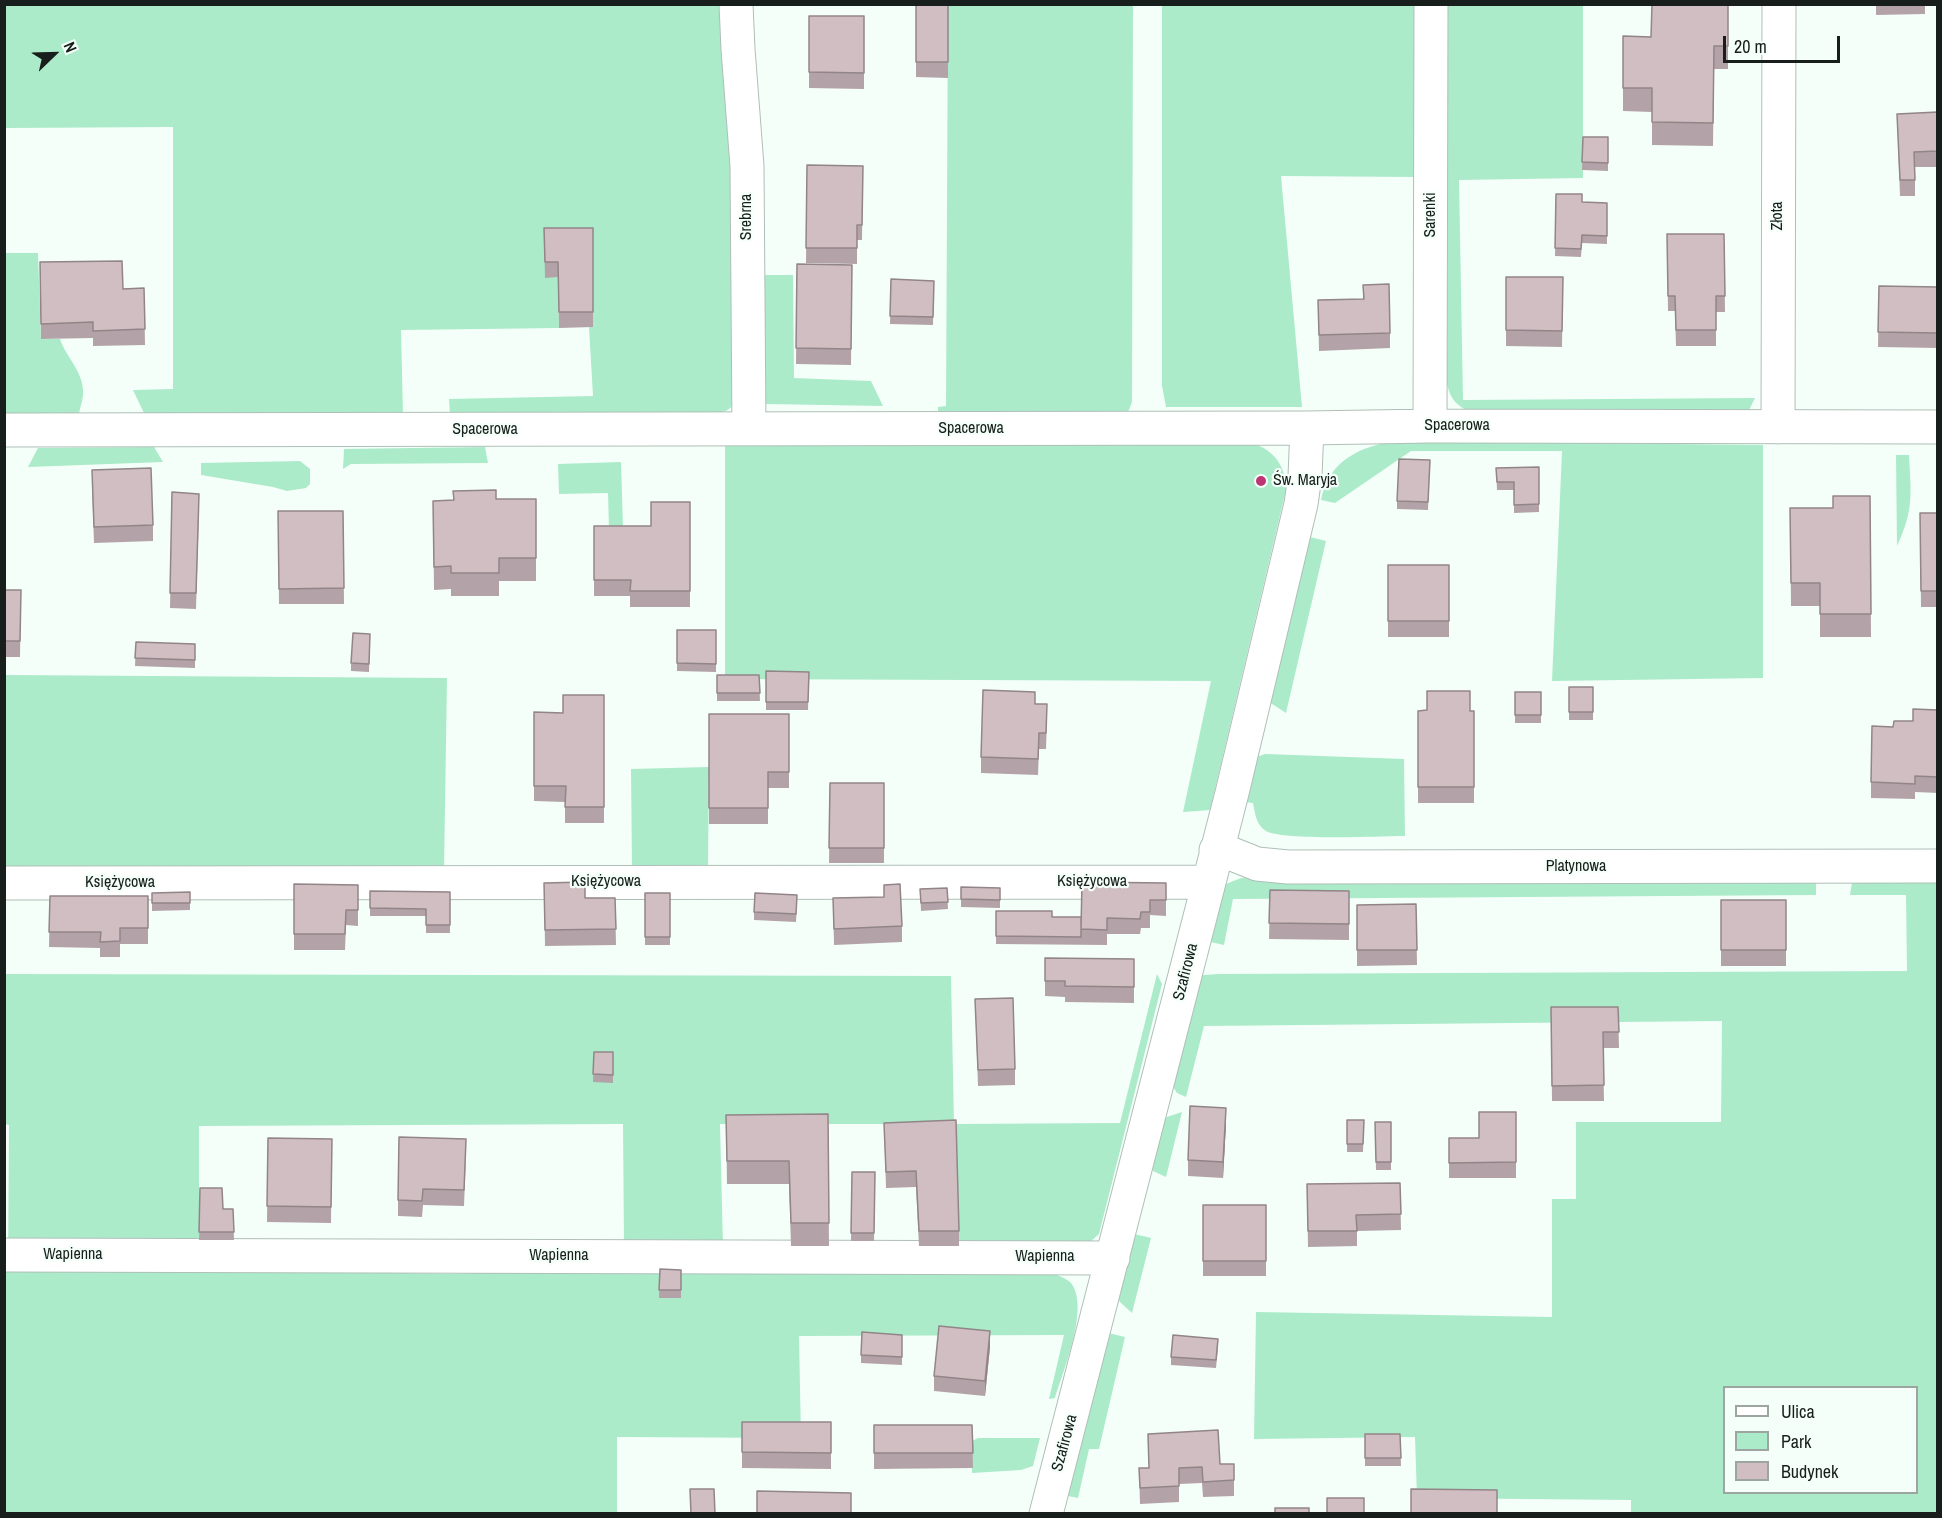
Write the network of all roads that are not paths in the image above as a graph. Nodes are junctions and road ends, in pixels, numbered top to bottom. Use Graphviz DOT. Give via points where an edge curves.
graph roads {
  1 [pos="736,4"];
  2 [pos="1431,4"];
  3 [pos="1779,4"];
  4 [pos="1430,426"];
  5 [pos="1778,427"];
  6 [pos="1307,428"];
  7 [pos="1938,428"];
  8 [pos="749,429"];
  9 [pos="4,430"];
  10 [pos="1216,850"];
  11 [pos="1938,866"];
  12 [pos="1208,882"];
  13 [pos="4,883"];
  14 [pos="4,1255"];
  15 [pos="1113,1258"];
  16 [pos="1046,1514"];
  1 -- 8 [label="street, Srebrna" via="747,166"];
  2 -- 4 [label="street, Sarenki"];
  3 -- 5 [label="street, Złota"];
  4 -- 5 [label="street, Spacerowa"];
  4 -- 6 [label="street, Spacerowa"];
  5 -- 7 [label="street, Spacerowa"];
  6 -- 8 [label="street, Spacerowa"];
  6 -- 10 [label="street, Szafirowa" via="1301,504"];
  8 -- 9 [label="street, Spacerowa"];
  10 -- 11 [label="street, Platynowa" via="1257,864 1288,867"];
  10 -- 12 [label="street, Szafirowa"];
  12 -- 13 [label="street, Księżycowa"];
  12 -- 15 [label="street, Szafirowa"];
  14 -- 15 [label="street, Wapienna"];
  15 -- 16 [label="street, Szafirowa"];
}
